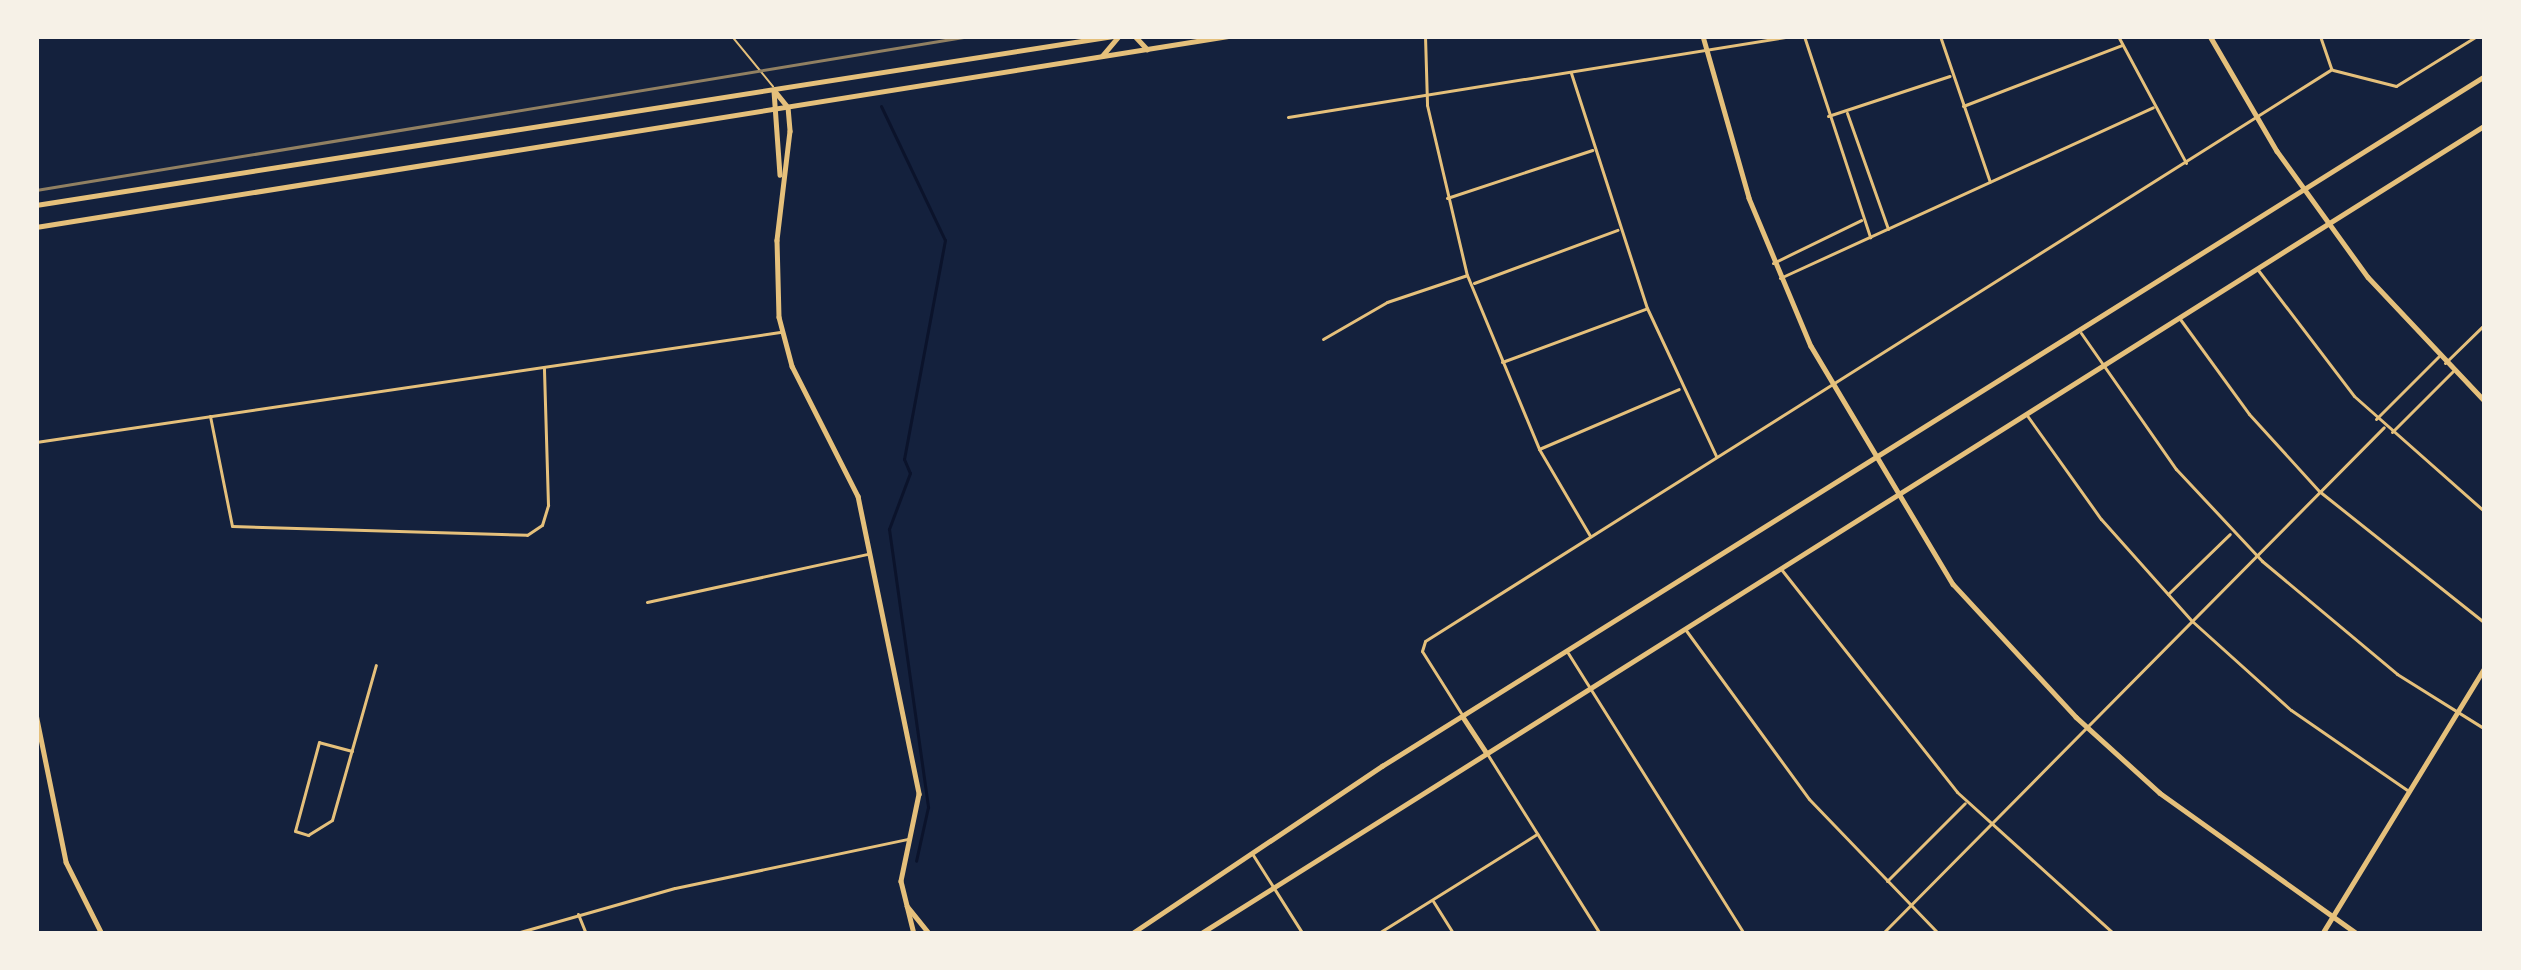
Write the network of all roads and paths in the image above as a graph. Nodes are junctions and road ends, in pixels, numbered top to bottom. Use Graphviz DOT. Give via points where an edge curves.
graph roads {
  1 [pos="733,36"];
  2 [pos="1116,36"];
  3 [pos="1136,36"];
  4 [pos="1228,36"];
  5 [pos="1425,36"];
  6 [pos="1703,36"];
  7 [pos="1792,36"];
  8 [pos="1804,36"];
  9 [pos="1940,36"];
  10 [pos="2118,36"];
  11 [pos="2210,36"];
  12 [pos="2320,36"];
  13 [pos="2476,36"];
  14 [pos="2122,45"];
  15 [pos="1147,49"];
  16 [pos="1706,50"];
  17 [pos="1102,56"];
  18 [pos="2332,69"];
  19 [pos="1570,70"];
  20 [pos="1952,75"];
  21 [pos="2485,76"];
  22 [pos="774,90"];
  23 [pos="1425,94"];
  24 [pos="788,106"];
  25 [pos="1963,106"];
  26 [pos="2153,107"];
  27 [pos="776,109"];
  28 [pos="1845,110"];
  29 [pos="1826,116"];
  30 [pos="1288,118"];
  31 [pos="2258,121"];
  32 [pos="2485,125"];
  33 [pos="550,126"];
  34 [pos="553,144"];
  35 [pos="1593,150"];
  36 [pos="377,153"];
  37 [pos="2187,164"];
  38 [pos="380,171"];
  39 [pos="202,181"];
  40 [pos="1990,183"];
  41 [pos="781,187"];
  42 [pos="2305,190"];
  43 [pos="205,199"];
  44 [pos="1445,199"];
  45 [pos="36,205"];
  46 [pos="1862,219"];
  47 [pos="2329,223"];
  48 [pos="36,227"];
  49 [pos="1618,229"];
  50 [pos="1888,230"];
  51 [pos="1871,239"];
  52 [pos="1773,263"];
  53 [pos="2257,269"];
  54 [pos="1467,274"];
  55 [pos="1780,278"];
  56 [pos="1471,284"];
  57 [pos="1647,308"];
  58 [pos="2179,317"];
  59 [pos="2485,324"];
  60 [pos="782,332"];
  61 [pos="2080,332"];
  62 [pos="1323,339"];
  63 [pos="2438,357"];
  64 [pos="1500,363"];
  65 [pos="2445,363"];
  66 [pos="2102,366"];
  67 [pos="544,367"];
  68 [pos="2453,371"];
  69 [pos="1832,387"];
  70 [pos="1680,388"];
  71 [pos="2485,400"];
  72 [pos="210,414"];
  73 [pos="2026,414"];
  74 [pos="2376,419"];
  75 [pos="2384,427"];
  76 [pos="2391,434"];
  77 [pos="36,442"];
  78 [pos="1539,448"];
  79 [pos="1717,458"];
  80 [pos="1874,458"];
  81 [pos="2319,490"];
  82 [pos="1896,495"];
  83 [pos="2485,512"];
  84 [pos="2233,532"];
  85 [pos="1591,538"];
  86 [pos="870,554"];
  87 [pos="2256,555"];
  88 [pos="1780,568"];
  89 [pos="2167,596"];
  90 [pos="647,602"];
  91 [pos="2192,621"];
  92 [pos="2485,623"];
  93 [pos="1684,628"];
  94 [pos="1568,653"];
  95 [pos="376,665"];
  96 [pos="2485,667"];
  97 [pos="1589,687"];
  98 [pos="2457,713"];
  99 [pos="36,714"];
  100 [pos="1462,716"];
  101 [pos="2086,727"];
  102 [pos="2485,729"];
  103 [pos="352,751"];
  104 [pos="1486,752"];
  105 [pos="2409,791"];
  106 [pos="1966,802"];
  107 [pos="1989,825"];
  108 [pos="1537,834"];
  109 [pos="909,839"];
  110 [pos="1253,855"];
  111 [pos="1884,879"];
  112 [pos="1273,887"];
  113 [pos="1432,899"];
  114 [pos="903,900"];
  115 [pos="1910,906"];
  116 [pos="578,912"];
  117 [pos="2332,918"];
  118 [pos="102,934"];
  119 [pos="513,934"];
  120 [pos="586,934"];
  121 [pos="914,934"];
  122 [pos="930,934"];
  123 [pos="1131,934"];
  124 [pos="1200,934"];
  125 [pos="1303,934"];
  126 [pos="1377,934"];
  127 [pos="1454,934"];
  128 [pos="1600,934"];
  129 [pos="1744,934"];
  130 [pos="1882,934"];
  131 [pos="1939,934"];
  132 [pos="2114,934"];
  133 [pos="2322,934"];
  134 [pos="2358,934"];
  1 -- 22 [label="lane"];
  2 -- 17 [label="street"];
  2 -- 22 [label="street"];
  3 -- 15 [label="street"];
  4 -- 15 [label="street"];
  5 -- 23 [label="street"];
  6 -- 16 [label="street"];
  7 -- 16 [label="street"];
  8 -- 29 [label="street"];
  9 -- 20 [label="street"];
  10 -- 14 [label="street"];
  11 -- 31 [label="street"];
  12 -- 18 [label="street"];
  13 -- 18 [label="street" via="2396,86"];
  14 -- 25 [label="street"];
  14 -- 26 [label="street"];
  15 -- 17 [label="street"];
  16 -- 19 [label="street"];
  16 -- 52 [label="street"];
  17 -- 24 [label="street"];
  18 -- 31 [label="street"];
  19 -- 23 [label="street"];
  19 -- 35 [label="street"];
  20 -- 25 [label="street"];
  20 -- 28 [label="street"];
  21 -- 42 [label="street"];
  22 -- 24 [label="street"];
  22 -- 27 [label="street"];
  22 -- 33 [label="street"];
  23 -- 30 [label="street"];
  23 -- 44 [label="street"];
  24 -- 27 [label="street"];
  24 -- 41 [label="street"];
  25 -- 40 [label="street"];
  26 -- 37 [label="street"];
  26 -- 40 [label="street"];
  27 -- 34 [label="street"];
  27 -- 41 [label="street"];
  28 -- 29 [label="street"];
  28 -- 50 [label="street"];
  29 -- 46 [label="street"];
  31 -- 37 [label="street"];
  31 -- 42 [label="street"];
  32 -- 47 [label="street"];
  33 -- 34 [label="street"];
  33 -- 36 [label="street"];
  34 -- 38 [label="street"];
  35 -- 44 [label="street"];
  35 -- 49 [label="street"];
  36 -- 38 [label="street"];
  36 -- 39 [label="street"];
  37 -- 69 [label="street"];
  38 -- 43 [label="street"];
  39 -- 43 [label="street"];
  39 -- 45 [label="street"];
  40 -- 50 [label="street"];
  41 -- 60 [label="street" via="775,282"];
  42 -- 47 [label="street"];
  42 -- 61 [label="street"];
  43 -- 48 [label="street"];
  44 -- 54 [label="street"];
  46 -- 51 [label="street"];
  46 -- 52 [label="street"];
  47 -- 53 [label="street"];
  47 -- 63 [label="street"];
  49 -- 56 [label="street"];
  49 -- 57 [label="street"];
  50 -- 51 [label="street"];
  51 -- 55 [label="street"];
  52 -- 55 [label="street"];
  53 -- 58 [label="street"];
  53 -- 74 [label="street"];
  54 -- 56 [label="street"];
  54 -- 62 [label="street" via="1387,302"];
  55 -- 69 [label="street"];
  56 -- 64 [label="street"];
  57 -- 64 [label="street"];
  57 -- 70 [label="street"];
  58 -- 66 [label="street"];
  58 -- 81 [label="street" via="2249,414"];
  59 -- 65 [label="street"];
  60 -- 67 [label="street"];
  60 -- 86 [label="street" via="852,479"];
  61 -- 66 [label="street"];
  61 -- 80 [label="street"];
  63 -- 65 [label="street"];
  63 -- 74 [label="street"];
  64 -- 78 [label="street"];
  65 -- 68 [label="street"];
  66 -- 73 [label="street"];
  66 -- 84 [label="street"];
  67 -- 72 [label="street"];
  67 -- 72 [label="street" via="549,486 542,525 518,536 232,526"];
  68 -- 71 [label="street"];
  68 -- 76 [label="street"];
  69 -- 79 [label="street"];
  69 -- 80 [label="street"];
  70 -- 78 [label="street"];
  70 -- 79 [label="street"];
  72 -- 77 [label="street"];
  73 -- 82 [label="street"];
  73 -- 89 [label="street"];
  74 -- 75 [label="street"];
  75 -- 76 [label="street"];
  75 -- 81 [label="street"];
  76 -- 83 [label="street"];
  78 -- 85 [label="street"];
  79 -- 85 [label="street"];
  80 -- 82 [label="street"];
  80 -- 94 [label="street"];
  81 -- 87 [label="street"];
  81 -- 92 [label="street"];
  82 -- 88 [label="street"];
  82 -- 101 [label="street" via="1965,599"];
  84 -- 87 [label="street"];
  84 -- 89 [label="street"];
  85 -- 100 [label="street" via="1421,646"];
  86 -- 90 [label="street"];
  86 -- 109 [label="street" via="919,794"];
  87 -- 91 [label="street"];
  87 -- 98 [label="street" via="2327,620"];
  88 -- 93 [label="street"];
  88 -- 106 [label="street" via="1881,705"];
  89 -- 91 [label="street"];
  91 -- 101 [label="street"];
  91 -- 105 [label="street" via="2291,710"];
  93 -- 97 [label="street"];
  93 -- 111 [label="street" via="1785,769"];
  94 -- 97 [label="street"];
  94 -- 100 [label="street"];
  95 -- 103 [label="street"];
  96 -- 98 [label="street"];
  97 -- 104 [label="street"];
  97 -- 129 [label="street"];
  98 -- 102 [label="street"];
  98 -- 105 [label="street"];
  99 -- 118 [label="street" via="66,862"];
  100 -- 104 [label="street"];
  100 -- 110 [label="street"];
  101 -- 107 [label="street"];
  101 -- 117 [label="street" via="2194,820"];
  103 -- 103 [label="street" via="332,820 308,835 295,831 320,742"];
  104 -- 108 [label="street"];
  104 -- 112 [label="street"];
  105 -- 117 [label="street"];
  106 -- 107 [label="street"];
  106 -- 111 [label="street"];
  107 -- 115 [label="street"];
  107 -- 132 [label="street"];
  108 -- 113 [label="street"];
  108 -- 128 [label="street"];
  109 -- 114 [label="street"];
  109 -- 116 [label="street"];
  110 -- 112 [label="street"];
  110 -- 123 [label="street"];
  111 -- 115 [label="street"];
  112 -- 124 [label="street"];
  112 -- 125 [label="street"];
  113 -- 126 [label="street"];
  113 -- 127 [label="street"];
  114 -- 121 [label="street"];
  114 -- 122 [label="street"];
  115 -- 130 [label="street"];
  115 -- 131 [label="street"];
  116 -- 119 [label="street"];
  116 -- 120 [label="street"];
  117 -- 133 [label="street"];
  117 -- 134 [label="street"];
}
